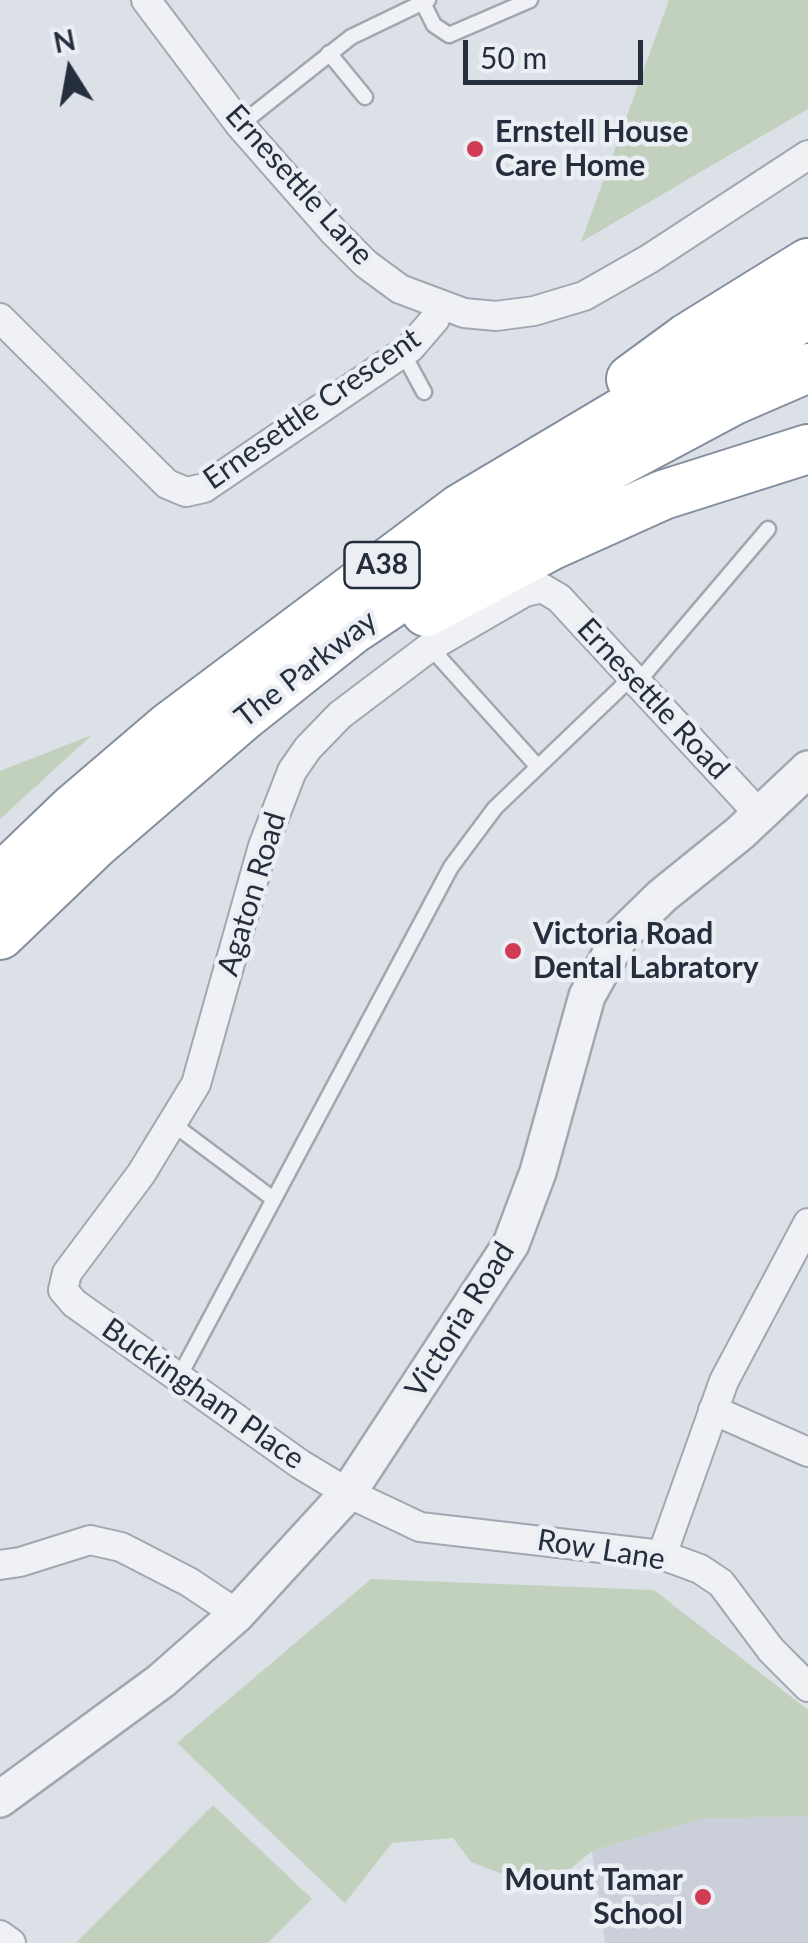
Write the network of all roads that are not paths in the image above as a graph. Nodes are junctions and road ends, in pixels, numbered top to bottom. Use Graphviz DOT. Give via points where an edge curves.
graph roads {
  1 [pos="146,0"];
  2 [pos="530,0"];
  3 [pos="426,1"];
  4 [pos="329,52"];
  5 [pos="365,97"];
  6 [pos="240,125"];
  7 [pos="808,155"];
  8 [pos="808,263"];
  9 [pos="437,305"];
  10 [pos="808,314"];
  11 [pos="0,318"];
  12 [pos="402,353"];
  13 [pos="808,368"];
  14 [pos="424,392"];
  15 [pos="808,449"];
  16 [pos="461,508"];
  17 [pos="768,528"];
  18 [pos="542,588"];
  19 [pos="430,646"];
  20 [pos="635,680"];
  21 [pos="241,718"];
  22 [pos="538,767"];
  23 [pos="808,769"];
  24 [pos="760,815"];
  25 [pos="0,879"];
  26 [pos="0,935"];
  27 [pos="174,1124"];
  28 [pos="272,1198"];
  29 [pos="808,1223"];
  30 [pos="62,1290"];
  31 [pos="178,1378"];
  32 [pos="713,1410"];
  33 [pos="808,1452"];
  34 [pos="348,1493"];
  35 [pos="662,1556"];
  36 [pos="0,1564"];
  37 [pos="237,1614"];
  38 [pos="808,1687"];
  39 [pos="0,1799"];
  40 [pos="0,1935"];
  41 [pos="11,1943"];
  1 -- 6 [label="street, Ernesettle Lane"];
  2 -- 3 [label="lane" via="449,35 434,25"];
  3 -- 4 [label="lane"];
  4 -- 5 [label="lane"];
  4 -- 6 [label="lane"];
  6 -- 9 [label="street, Ernesettle Lane" via="366,264"];
  7 -- 9 [label="street, Ernesettle Lane" via="584,296 496,316"];
  8 -- 16 [label="highway, A38" via="687,338"];
  9 -- 12 [label="street, Ernesettle Crescent" via="424,335"];
  10 -- 16 [label="highway, The Parkway / A38" via="639,402"];
  11 -- 12 [label="street, Ernesettle Crescent" via="168,484 186,492 204,488"];
  12 -- 14 [label="lane"];
  13 -- 21 [label="highway, The Parkway / A38" via="599,472 488,539 353,630"];
  15 -- 21 [label="highway, A38" via="663,495 552,545"];
  16 -- 25 [label="highway, The Parkway / A38" via="169,727"];
  17 -- 20 [label="lane"];
  18 -- 19 [label="street, Agaton Road"];
  18 -- 20 [label="street, Ernesettle Road"];
  19 -- 22 [label="lane"];
  19 -- 27 [label="street, Agaton Road" via="340,715 292,772 263,846 196,1084"];
  20 -- 22 [label="lane"];
  20 -- 24 [label="street, Ernesettle Road"];
  21 -- 26 [label="highway, The Parkway / A38"];
  22 -- 28 [label="lane" via="495,808 451,867"];
  23 -- 24 [label="street, Victoria Road"];
  24 -- 34 [label="street, Victoria Road" via="620,938 587,996 511,1244"];
  27 -- 28 [label="lane"];
  27 -- 30 [label="street, Agaton Road" via="67,1273"];
  28 -- 31 [label="lane"];
  29 -- 32 [label="street"];
  30 -- 31 [label="street, Buckingham Place"];
  31 -- 34 [label="street, Buckingham Place"];
  32 -- 33 [label="street"];
  32 -- 35 [label="street"];
  34 -- 35 [label="street, Row Lane" via="420,1526"];
  34 -- 37 [label="street, Victoria Road"];
  35 -- 38 [label="street, Row Lane" via="721,1583"];
  36 -- 37 [label="street" via="90,1540 121,1546"];
  37 -- 39 [label="street, Victoria Road" via="161,1681"];
  40 -- 41 [label="street"];
}
